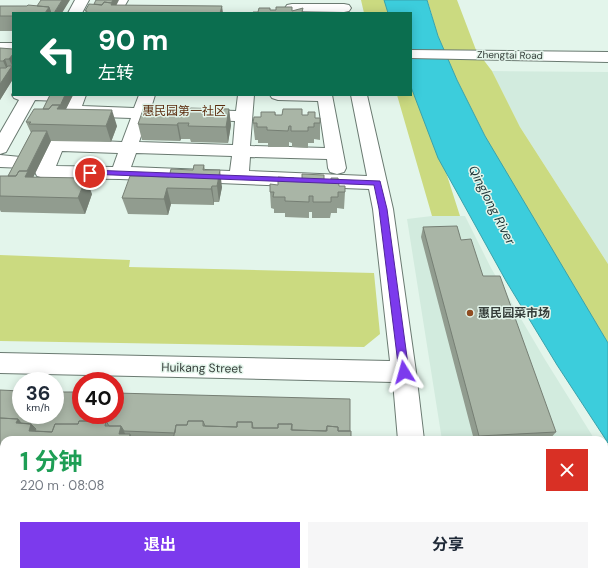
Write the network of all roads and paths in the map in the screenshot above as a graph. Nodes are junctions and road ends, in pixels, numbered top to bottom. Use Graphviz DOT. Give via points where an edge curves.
graph roads {
  1 [pos="121,0"];
  2 [pos="288,7"];
  3 [pos="344,7"];
  4 [pos="119,12"];
  5 [pos="0,47"];
  6 [pos="12,47"];
  7 [pos="412,54"];
  8 [pos="608,57"];
  9 [pos="29,96"];
  10 [pos="72,96"];
  11 [pos="147,96"];
  12 [pos="246,96"];
  13 [pos="325,96"];
  14 [pos="359,96"];
  15 [pos="141,113"];
  16 [pos="244,116"];
  17 [pos="129,147"];
  18 [pos="0,148"];
  19 [pos="241,150"];
  20 [pos="334,154"];
  21 [pos="0,161"];
  22 [pos="38,162"];
  23 [pos="120,173"];
  24 [pos="238,177"];
  25 [pos="339,181"];
  26 [pos="377,183"];
  27 [pos="0,363"];
  28 [pos="404,372"];
  29 [pos="411,436"];
  1 -- 4 [label="street" via="116,10"];
  2 -- 3 [label="street"];
  5 -- 6 [label="street"];
  7 -- 8 [label="street, Zhengtai Road"];
  9 -- 18 [label="street"];
  10 -- 15 [label="street" via="72,112"];
  11 -- 15 [label="street"];
  12 -- 16 [label="street"];
  13 -- 20 [label="street"];
  14 -- 26 [label="street"];
  15 -- 16 [label="street"];
  15 -- 17 [label="street"];
  16 -- 19 [label="street"];
  17 -- 19 [label="street"];
  17 -- 22 [label="street" via="56,145"];
  17 -- 23 [label="street"];
  19 -- 20 [label="street"];
  19 -- 24 [label="street"];
  20 -- 25 [label="street"];
  21 -- 22 [label="street"];
  22 -- 23 [label="street" via="44,172"];
  23 -- 24 [label="street"];
  24 -- 25 [label="street"];
  25 -- 26 [label="street"];
  26 -- 28 [label="street" via="383,209"];
  27 -- 28 [label="street, Huikang Street"];
  28 -- 29 [label="street"];
}
